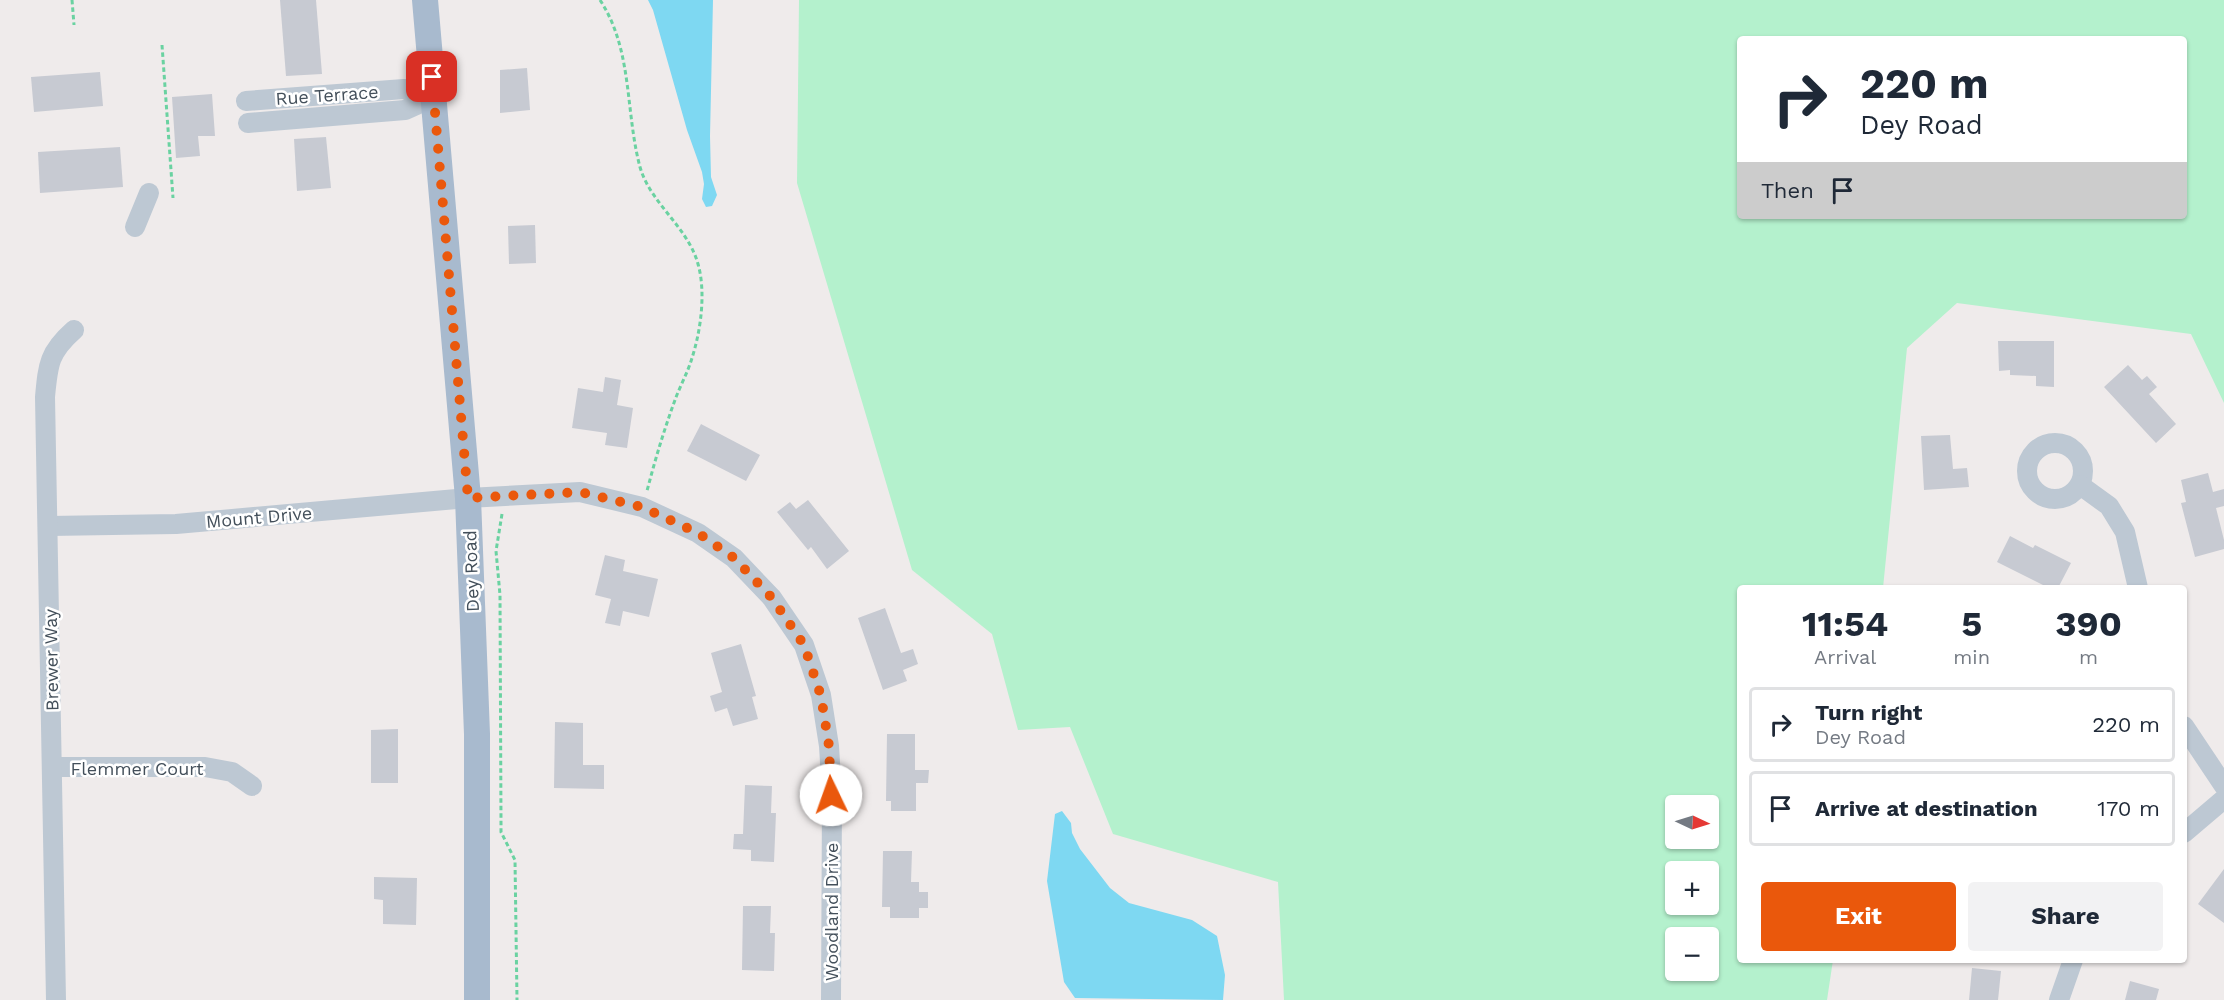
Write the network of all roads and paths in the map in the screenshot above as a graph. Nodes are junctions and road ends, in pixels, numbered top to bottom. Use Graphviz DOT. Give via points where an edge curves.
graph roads {
  1 [pos="72,0"];
  2 [pos="426,0"];
  3 [pos="600,0"];
  4 [pos="74,25"];
  5 [pos="162,45"];
  6 [pos="434,97"];
  7 [pos="246,101"];
  8 [pos="248,123"];
  9 [pos="149,193"];
  10 [pos="173,198"];
  11 [pos="135,227"];
  12 [pos="74,330"];
  13 [pos="2080,485"];
  14 [pos="504,496"];
  15 [pos="468,498"];
  16 [pos="642,507"];
  17 [pos="49,526"];
  18 [pos="2137,585"];
  19 [pos="2187,730"];
  20 [pos="52,767"];
  21 [pos="252,786"];
  22 [pos="2224,786"];
  23 [pos="2224,799"];
  24 [pos="2187,830"];
  25 [pos="2072,963"];
  26 [pos="56,1000"];
  27 [pos="477,1000"];
  28 [pos="517,1000"];
  29 [pos="831,1000"];
  30 [pos="2059,1000"];
  1 -- 4 [label="path"];
  2 -- 6 [label="main road, Dey Road"];
  3 -- 16 [label="path" via="626,70 640,168 685,237 698,263 702,288 692,358 675,399"];
  5 -- 10 [label="path"];
  6 -- 7 [label="street, Rue Terrace" via="404,89"];
  6 -- 8 [label="street, Rue Terrace" via="405,110"];
  6 -- 15 [label="main road, Dey Road"];
  9 -- 11 [label="street"];
  12 -- 17 [label="street, Brewer Way" via="58,344 48,364 45,397"];
  13 -- 18 [label="street" via="2109,506 2125,532"];
  14 -- 15 [label="street, Woodland Drive"];
  14 -- 16 [label="street, Woodland Drive" via="580,492"];
  14 -- 28 [label="path" via="496,551 500,594 501,832 515,860"];
  15 -- 17 [label="street, Mount Drive" via="176,524"];
  15 -- 27 [label="main road, Dey Road" via="477,734"];
  16 -- 29 [label="street, Woodland Drive" via="698,533 734,558 772,598 804,645 821,696 829,746"];
  17 -- 20 [label="street, Brewer Way"];
  19 -- 22 [label="street"];
  20 -- 21 [label="street, Flemmer Court" via="205,767 232,772"];
  20 -- 26 [label="street, Brewer Way"];
  23 -- 24 [label="street"];
  25 -- 30 [label="street"];
}
